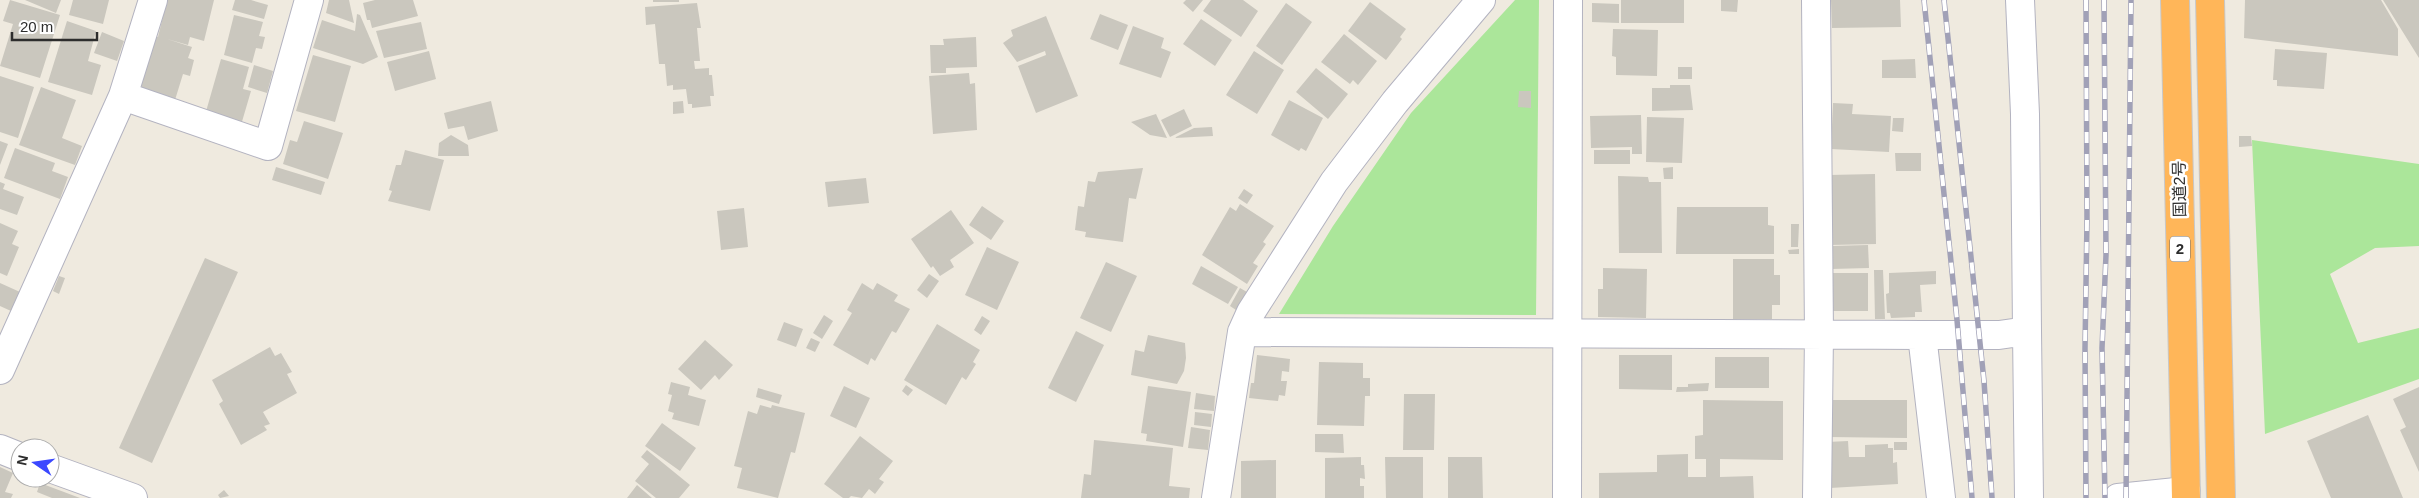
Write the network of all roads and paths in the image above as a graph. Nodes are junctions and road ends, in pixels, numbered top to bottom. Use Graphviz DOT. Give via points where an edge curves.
graph roads {
  1 [pos="152,0"];
  2 [pos="309,0"];
  3 [pos="1481,0"];
  4 [pos="1568,0"];
  5 [pos="1816,0"];
  6 [pos="2020,0"];
  7 [pos="2175,0"];
  8 [pos="2210,0"];
  9 [pos="123,96"];
  10 [pos="2027,331"];
  11 [pos="1242,332"];
  12 [pos="1567,332"];
  13 [pos="1819,334"];
  14 [pos="1922,335"];
  15 [pos="0,370"];
  16 [pos="60,472"];
  17 [pos="2186,495"];
  18 [pos="123,497"];
  19 [pos="1216,498"];
  20 [pos="1568,498"];
  21 [pos="1817,498"];
  22 [pos="1941,498"];
  23 [pos="2029,498"];
  24 [pos="2118,498"];
  25 [pos="2221,498"];
  1 -- 9 [label="street"];
  2 -- 9 [label="street" via="268,146"];
  3 -- 11 [label="street" via="1394,102 1334,182 1251,312"];
  4 -- 12 [label="street"];
  5 -- 13 [label="street"];
  6 -- 10 [label="street" via="2025,114"];
  7 -- 17 [label="highway, 国道2号 / 2"];
  8 -- 25 [label="highway"];
  9 -- 15 [label="street"];
  10 -- 14 [label="street" via="1999,335"];
  10 -- 23 [label="street"];
  11 -- 12 [label="street"];
  11 -- 19 [label="street"];
  12 -- 13 [label="street"];
  12 -- 20 [label="street"];
  13 -- 14 [label="street"];
  13 -- 21 [label="street"];
  14 -- 22 [label="street"];
  16 -- 18 [label="street"];
  17 -- 24 [label="street"];
}
